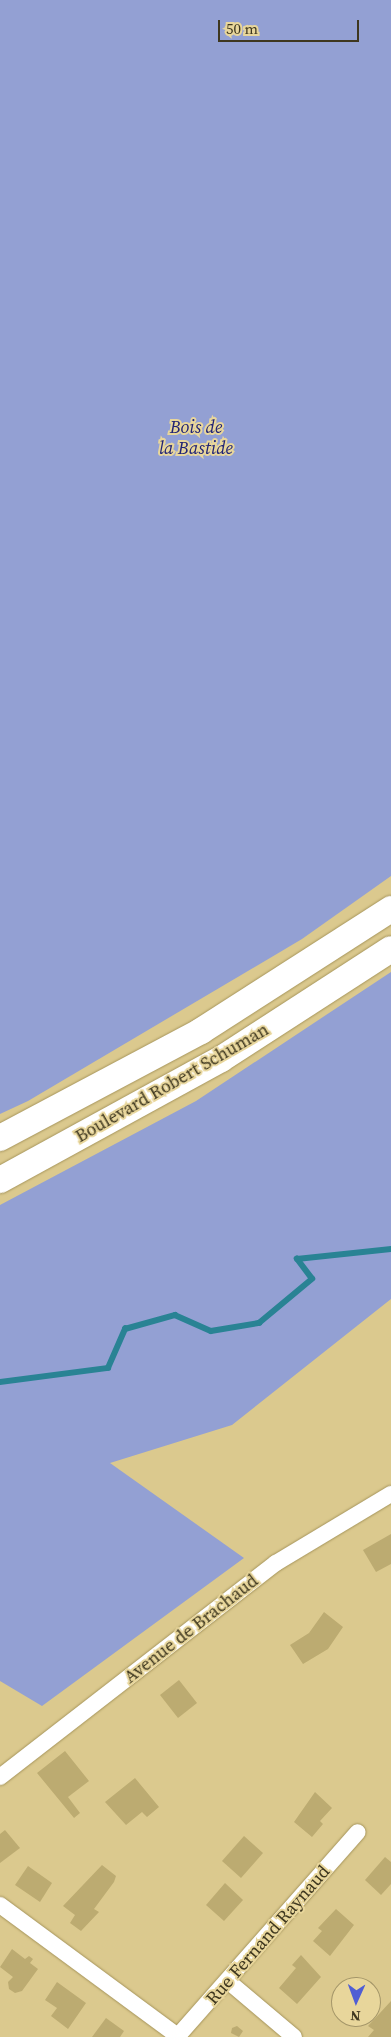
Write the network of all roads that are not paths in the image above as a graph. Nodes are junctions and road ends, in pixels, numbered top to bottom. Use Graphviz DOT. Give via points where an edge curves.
graph roads {
  1 [pos="391,909"];
  2 [pos="391,948"];
  3 [pos="0,1138"];
  4 [pos="0,1180"];
  5 [pos="391,1494"];
  6 [pos="0,1777"];
  7 [pos="358,1832"];
  8 [pos="0,1905"];
  9 [pos="229,1982"];
  10 [pos="177,2037"];
  11 [pos="294,2037"];
  1 -- 3 [label="main road, Boulevard Robert Schuman" via="201,1031"];
  2 -- 4 [label="main road, Boulevard Robert Schuman" via="221,1059"];
  5 -- 6 [label="street, Avenue de Brachaud" via="276,1563"];
  7 -- 9 [label="street, Rue Fernand Raynaud"];
  8 -- 10 [label="street"];
  9 -- 10 [label="street, Rue Fernand Raynaud"];
  9 -- 11 [label="street"];
}
